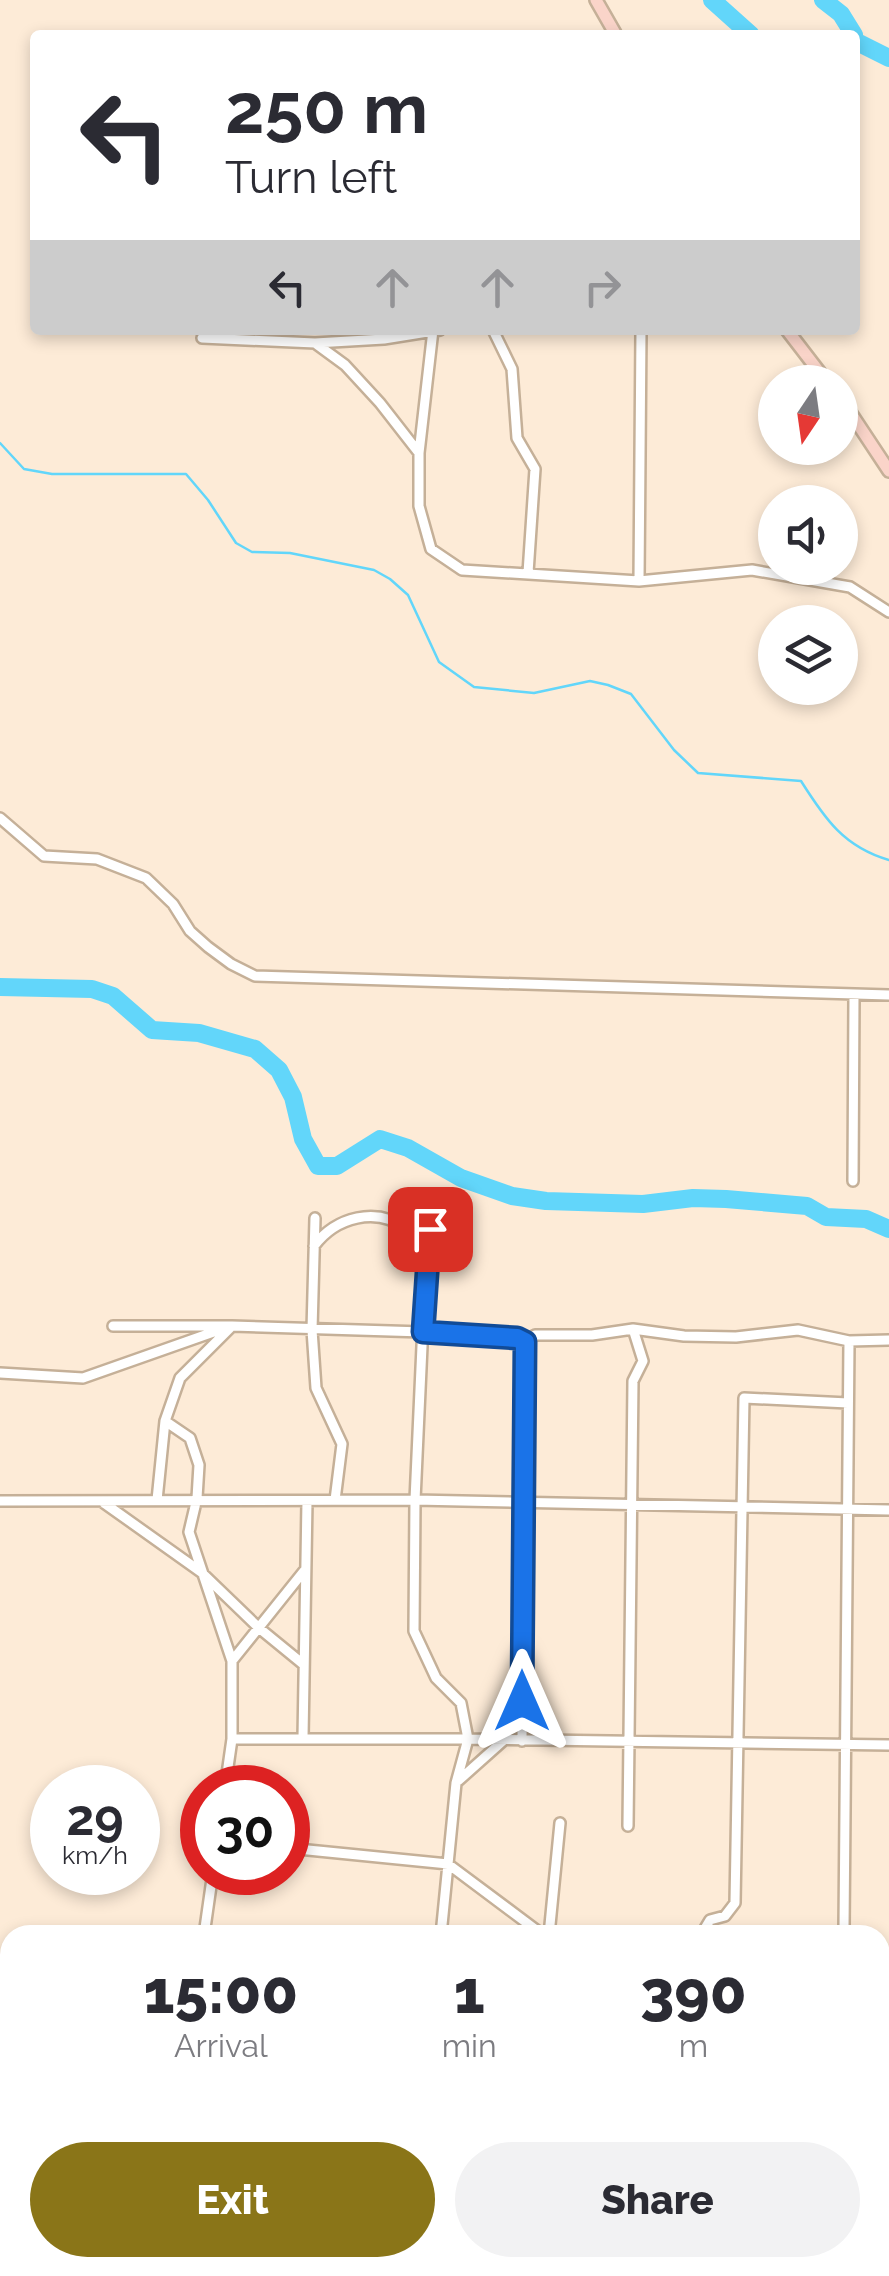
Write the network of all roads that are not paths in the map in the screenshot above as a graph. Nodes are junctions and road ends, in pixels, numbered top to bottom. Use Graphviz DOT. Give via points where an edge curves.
graph roads {
  1 [pos="596,0"];
  2 [pos="613,30"];
  3 [pos="407,335"];
  4 [pos="434,335"];
  5 [pos="495,335"];
  6 [pos="641,335"];
  7 [pos="791,335"];
  8 [pos="202,338"];
  9 [pos="315,344"];
  10 [pos="814,365"];
  11 [pos="858,424"];
  12 [pos="418,453"];
  13 [pos="889,471"];
  14 [pos="528,573"];
  15 [pos="640,582"];
  16 [pos="889,612"];
  17 [pos="0,818"];
  18 [pos="854,995"];
  19 [pos="889,995"];
  20 [pos="853,1181"];
  21 [pos="434,1200"];
  22 [pos="314,1218"];
  23 [pos="314,1246"];
  24 [pos="426,1258"];
  25 [pos="114,1326"];
  26 [pos="232,1326"];
  27 [pos="633,1329"];
  28 [pos="312,1330"];
  29 [pos="423,1332"];
  30 [pos="889,1340"];
  31 [pos="849,1341"];
  32 [pos="525,1342"];
  33 [pos="0,1373"];
  34 [pos="848,1403"];
  35 [pos="165,1421"];
  36 [pos="197,1498"];
  37 [pos="156,1500"];
  38 [pos="335,1500"];
  39 [pos="415,1500"];
  40 [pos="0,1501"];
  41 [pos="307,1501"];
  42 [pos="523,1502"];
  43 [pos="104,1503"];
  44 [pos="634,1505"];
  45 [pos="741,1505"];
  46 [pos="846,1508"];
  47 [pos="889,1510"];
  48 [pos="201,1572"];
  49 [pos="304,1572"];
  50 [pos="258,1628"];
  51 [pos="232,1661"];
  52 [pos="303,1664"];
  53 [pos="303,1738"];
  54 [pos="468,1739"];
  55 [pos="232,1740"];
  56 [pos="504,1740"];
  57 [pos="522,1741"];
  58 [pos="629,1743"];
  59 [pos="740,1744"];
  60 [pos="845,1744"];
  61 [pos="889,1745"];
  62 [pos="228,1765"];
  63 [pos="456,1783"];
  64 [pos="560,1823"];
  65 [pos="628,1826"];
  66 [pos="310,1850"];
  67 [pos="448,1864"];
  68 [pos="210,1895"];
  69 [pos="205,1925"];
  70 [pos="442,1925"];
  71 [pos="532,1925"];
  72 [pos="547,1925"];
  73 [pos="707,1925"];
  74 [pos="844,1925"];
  1 -- 2 [label="street"];
  3 -- 9 [label="street"];
  4 -- 12 [label="street"];
  5 -- 14 [label="street" via="512,369 516,438 536,469"];
  6 -- 15 [label="street"];
  7 -- 10 [label="street"];
  8 -- 9 [label="street"];
  9 -- 12 [label="street" via="345,365"];
  11 -- 13 [label="street"];
  12 -- 14 [label="street" via="418,506 431,549 462,570"];
  14 -- 15 [label="street"];
  15 -- 16 [label="street" via="752,570 850,587"];
  17 -- 18 [label="street" via="44,856 97,858 146,878 208,948 256,976"];
  18 -- 19 [label="street"];
  18 -- 20 [label="street"];
  21 -- 24 [label="street"];
  22 -- 23 [label="street"];
  23 -- 24 [label="street" via="324,1232 360,1215 386,1218 410,1231"];
  23 -- 28 [label="street"];
  24 -- 29 [label="street"];
  25 -- 26 [label="street"];
  26 -- 28 [label="street"];
  26 -- 33 [label="street" via="83,1378"];
  26 -- 35 [label="street" via="180,1378"];
  27 -- 31 [label="street" via="718,1337 798,1330"];
  27 -- 32 [label="street"];
  27 -- 44 [label="street" via="642,1361 633,1381"];
  28 -- 29 [label="street"];
  28 -- 38 [label="street" via="316,1388 342,1444"];
  29 -- 32 [label="street"];
  29 -- 39 [label="street"];
  30 -- 31 [label="street"];
  31 -- 34 [label="street"];
  32 -- 42 [label="street"];
  34 -- 45 [label="street" via="744,1398"];
  34 -- 46 [label="street"];
  35 -- 36 [label="street" via="190,1438 199,1465"];
  35 -- 37 [label="street"];
  36 -- 37 [label="street"];
  36 -- 41 [label="street"];
  36 -- 48 [label="street" via="189,1532"];
  37 -- 43 [label="street"];
  38 -- 39 [label="street"];
  38 -- 41 [label="street"];
  39 -- 42 [label="street"];
  39 -- 54 [label="street" via="414,1631 436,1678 461,1703"];
  40 -- 43 [label="street"];
  41 -- 49 [label="street"];
  42 -- 44 [label="street"];
  42 -- 57 [label="street"];
  43 -- 48 [label="street"];
  44 -- 45 [label="street"];
  44 -- 58 [label="street"];
  45 -- 46 [label="street"];
  45 -- 59 [label="street"];
  46 -- 47 [label="street"];
  46 -- 60 [label="street"];
  48 -- 50 [label="street"];
  48 -- 51 [label="street"];
  49 -- 50 [label="street"];
  49 -- 52 [label="street"];
  50 -- 51 [label="street"];
  50 -- 52 [label="street"];
  51 -- 55 [label="street"];
  52 -- 53 [label="street"];
  53 -- 54 [label="street"];
  53 -- 55 [label="street"];
  54 -- 56 [label="street"];
  54 -- 63 [label="street"];
  55 -- 62 [label="street"];
  56 -- 57 [label="street"];
  56 -- 63 [label="street"];
  57 -- 58 [label="street"];
  58 -- 59 [label="street"];
  58 -- 65 [label="street"];
  59 -- 60 [label="street"];
  59 -- 73 [label="street" via="735,1904"];
  60 -- 61 [label="street"];
  60 -- 74 [label="street"];
  63 -- 67 [label="street"];
  64 -- 72 [label="street"];
  66 -- 67 [label="street"];
  67 -- 70 [label="street"];
  67 -- 71 [label="street"];
  68 -- 69 [label="street"];
}
